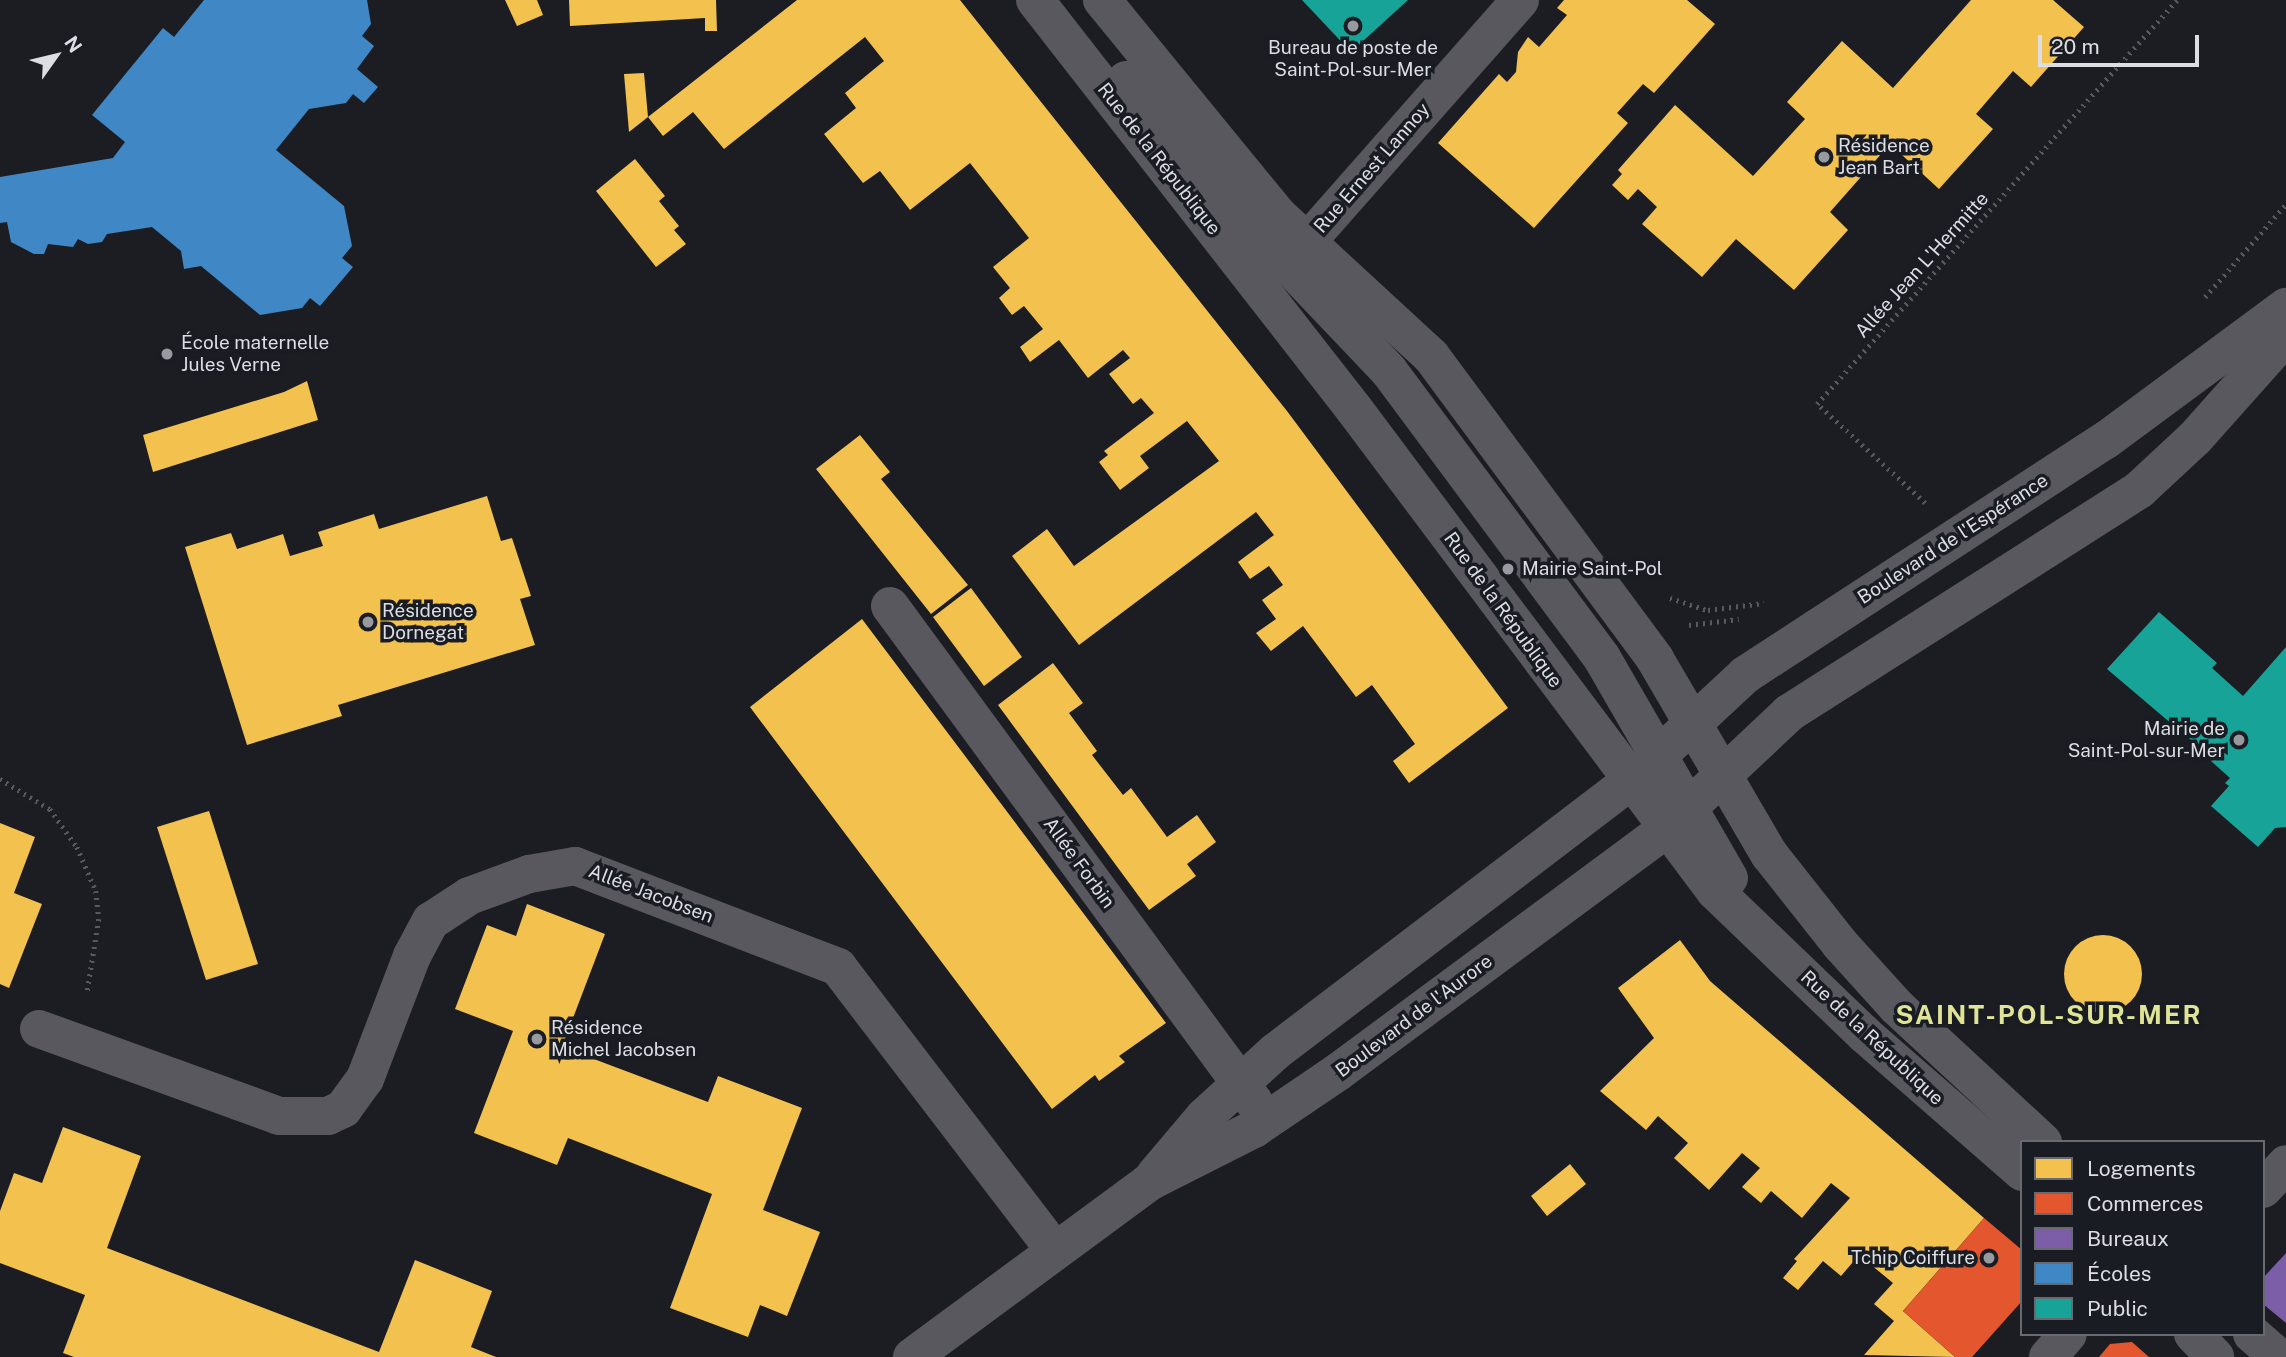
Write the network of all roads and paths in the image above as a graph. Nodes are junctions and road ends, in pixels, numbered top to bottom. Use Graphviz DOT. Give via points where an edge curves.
graph roads {
  1 [pos="1035,0"];
  2 [pos="1043,0"];
  3 [pos="1102,0"];
  4 [pos="1520,0"];
  5 [pos="2177,0"];
  6 [pos="2286,204"];
  7 [pos="1307,242"];
  8 [pos="2205,297"];
  9 [pos="2286,307"];
  10 [pos="2286,336"];
  11 [pos="1958,536"];
  12 [pos="890,606"];
  13 [pos="1745,618"];
  14 [pos="1679,622"];
  15 [pos="1693,723"];
  16 [pos="1659,754"];
  17 [pos="1723,775"];
  18 [pos="0,779"];
  19 [pos="1630,782"];
  20 [pos="1677,818"];
  21 [pos="56,1035"];
  22 [pos="1240,1083"];
  23 [pos="1267,1121"];
  24 [pos="2041,1140"];
  25 [pos="2286,1164"];
  26 [pos="2020,1170"];
  27 [pos="1149,1182"];
  28 [pos="2265,1187"];
  29 [pos="1055,1251"];
  30 [pos="2066,1336"];
  31 [pos="2195,1336"];
  32 [pos="2254,1336"];
  33 [pos="912,1357"];
  34 [pos="2048,1357"];
  35 [pos="2215,1357"];
  36 [pos="2278,1357"];
  1 -- 19 [label="street, Rue de la République" via="1354,409"];
  2 -- 16 [label="street" via="1137,91 1251,226 1389,371 1602,658"];
  3 -- 7 [label="street, Rue de la République" via="1228,157"];
  4 -- 7 [label="street, Rue Ernest Lannoy"];
  5 -- 11 [label="path, Allée Jean L'Hermitte" via="1817,404"];
  6 -- 8 [label="path"];
  7 -- 15 [label="street, Rue de la République" via="1431,356 1655,659"];
  9 -- 11 [label="street, Boulevard de l'Espérance" via="2174,393"];
  10 -- 17 [label="street" via="2194,438 2138,490 1789,713"];
  11 -- 15 [label="street, Boulevard de l'Espérance" via="1772,655"];
  12 -- 22 [label="street, Allée Forbin"];
  13 -- 14 [label="path" via="1701,627"];
  15 -- 16 [label="street, Boulevard de l'Espérance"];
  15 -- 17 [label="street, Rue de la République"];
  16 -- 19 [label="street, Boulevard de l'Espérance"];
  16 -- 20 [label="street"];
  17 -- 20 [label="street"];
  17 -- 24 [label="street, Rue de la République" via="1769,854 1860,967 1915,1025"];
  18 -- 21 [label="path" via="37,797 50,809 77,847 96,891 93,968"];
  19 -- 20 [label="street, Rue de la République"];
  19 -- 22 [label="street, Boulevard de l'Aurore"];
  20 -- 23 [label="street, Boulevard de l'Aurore"];
  20 -- 26 [label="street, Rue de la République" via="1715,891 1864,1034"];
  21 -- 29 [label="street, Allée Jacobsen" via="279,1116 297,1120 328,1116 343,1109 365,1079 412,956 431,921 469,896 529,874 575,866 833,963 860,991"];
  22 -- 23 [label="street, Allée Forbin"];
  22 -- 27 [label="street, Boulevard de l'Aurore"];
  23 -- 27 [label="street, Boulevard de l'Aurore"];
  25 -- 28 [label="street"];
  27 -- 29 [label="street, Boulevard de l'Aurore"];
  29 -- 33 [label="street, Boulevard de l'Aurore"];
  30 -- 34 [label="street"];
  31 -- 35 [label="street"];
  32 -- 36 [label="street"];
}
